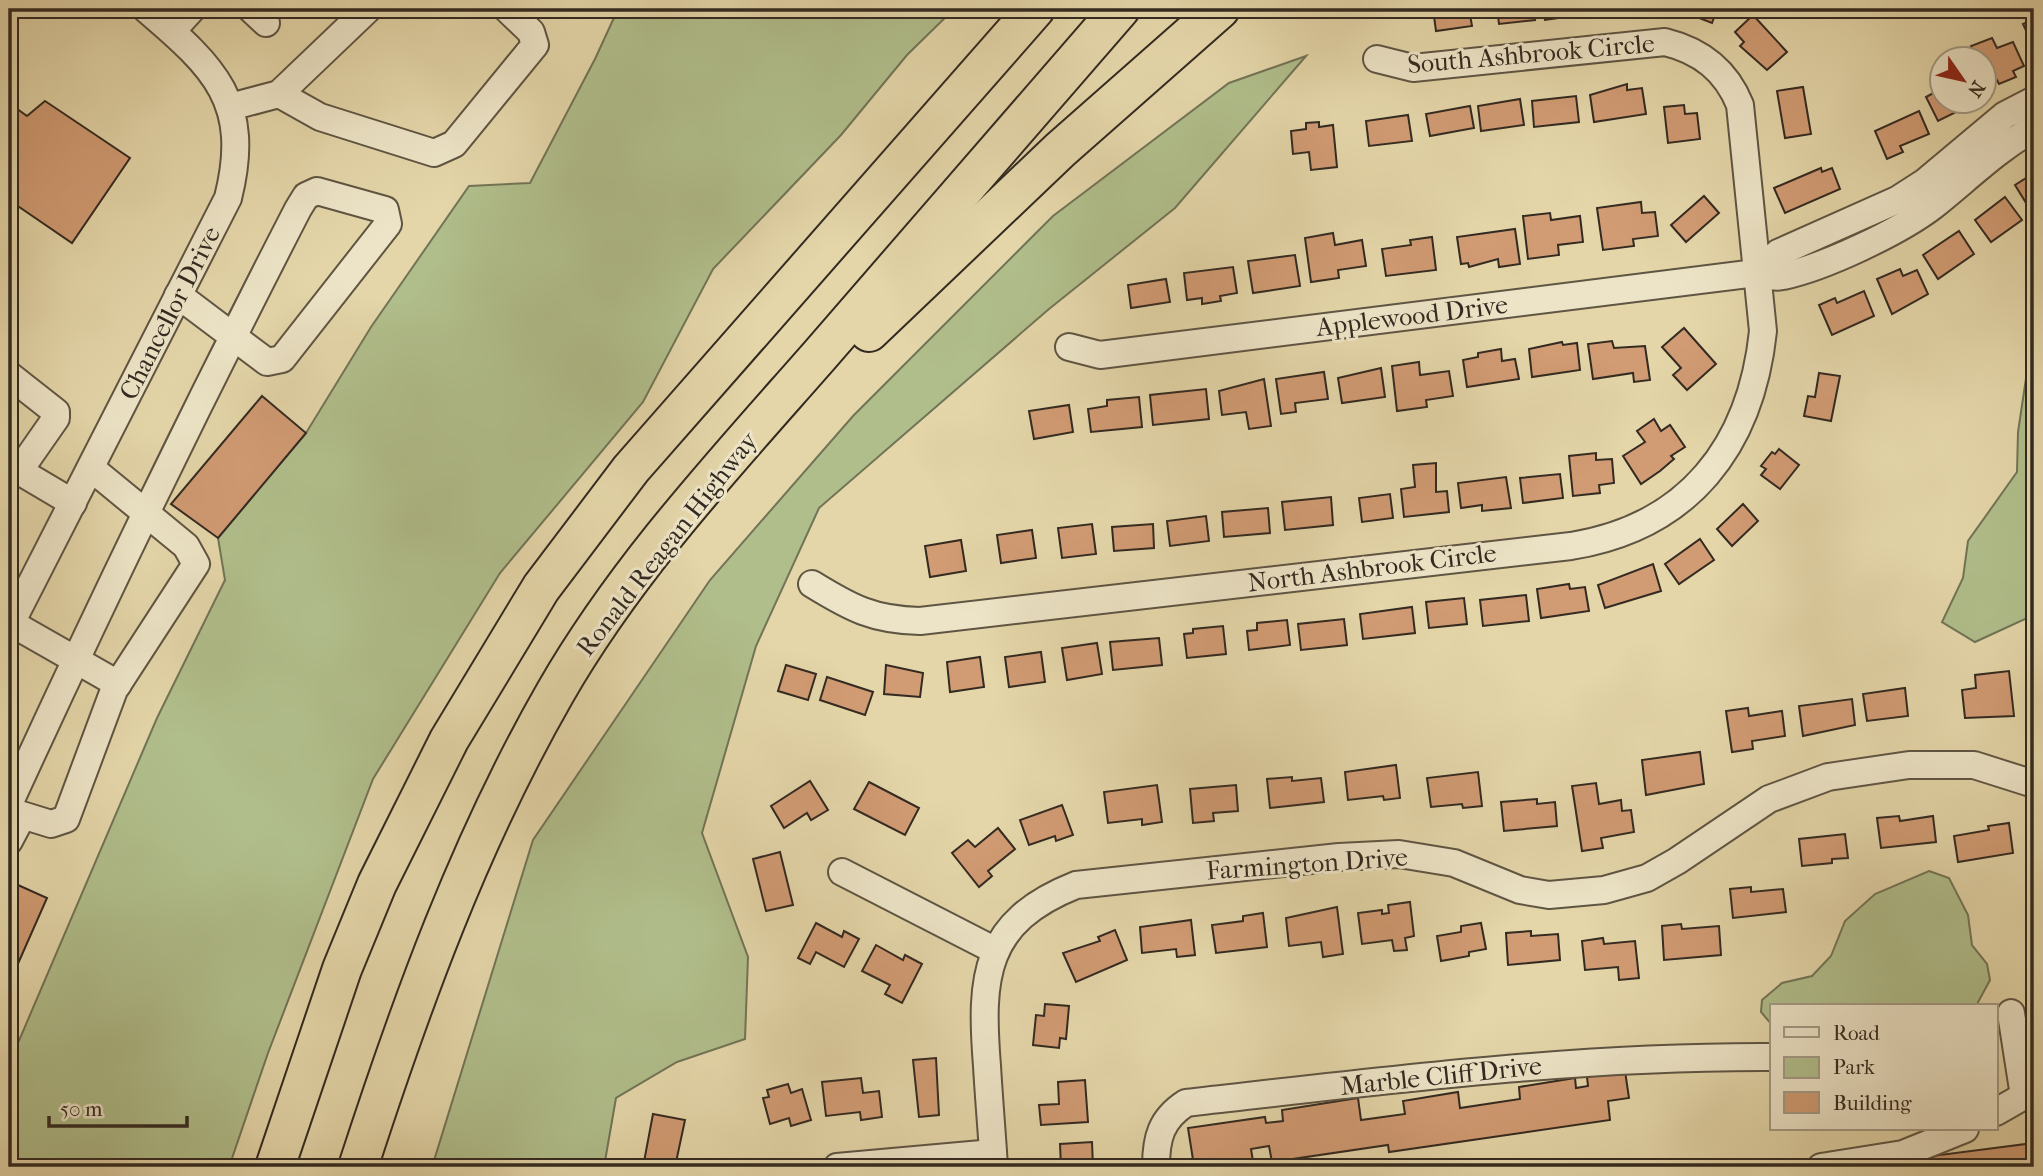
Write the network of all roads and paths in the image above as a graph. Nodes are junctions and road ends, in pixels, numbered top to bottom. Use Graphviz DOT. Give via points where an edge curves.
graph roads {
  1 [pos="146,9"];
  2 [pos="192,9"];
  3 [pos="368,9"];
  4 [pos="507,9"];
  5 [pos="1000,9"];
  6 [pos="1035,9"];
  7 [pos="1120,9"];
  8 [pos="1220,9"];
  9 [pos="173,31"];
  10 [pos="1377,59"];
  11 [pos="279,94"];
  12 [pos="2034,100"];
  13 [pos="230,107"];
  14 [pos="2034,128"];
  15 [pos="810,264"];
  16 [pos="1756,273"];
  17 [pos="178,295"];
  18 [pos="232,336"];
  19 [pos="1069,347"];
  20 [pos="9,374"];
  21 [pos="14,468"];
  22 [pos="91,468"];
  23 [pos="720,468"];
  24 [pos="73,503"];
  25 [pos="146,511"];
  26 [pos="19,581"];
  27 [pos="812,584"];
  28 [pos="10,625"];
  29 [pos="74,658"];
  30 [pos="118,684"];
  31 [pos="2034,783"];
  32 [pos="12,809"];
  33 [pos="9,841"];
  34 [pos="842,872"];
  35 [pos="996,951"];
  36 [pos="2014,1013"];
  37 [pos="1770,1057"];
  38 [pos="1997,1111"];
  39 [pos="1963,1130"];
  40 [pos="994,1160"];
  41 [pos="275,1167"];
  42 [pos="358,1167"];
  43 [pos="837,1167"];
  44 [pos="1156,1167"];
  45 [pos="1821,1167"];
  1 -- 9 [label="street, Chancellor Drive"];
  2 -- 9 [label="street"];
  3 -- 11 [label="street"];
  4 -- 11 [label="street" via="531,32 535,45 454,144 435,153 320,117"];
  5 -- 15 [label="highway"];
  6 -- 15 [label="highway"];
  7 -- 23 [label="highway, Ronald Reagan Highway"];
  8 -- 23 [label="highway" via="1060,150"];
  9 -- 13 [label="street, Chancellor Drive" via="214,74"];
  10 -- 16 [label="street, South Ashbrook Circle" via="1413,68 1665,42 1699,54 1723,74 1740,105"];
  11 -- 13 [label="street"];
  12 -- 16 [label="street" via="2005,115 1925,182 1896,200 1778,253"];
  13 -- 17 [label="street, Chancellor Drive" via="237,143 228,198"];
  14 -- 16 [label="street, Applewood Drive" via="2005,145 1931,207 1893,230 1780,277"];
  15 -- 41 [label="highway" via="631,468 541,588 492,666 414,805 377,884 342,969"];
  16 -- 19 [label="street, Applewood Drive" via="1100,355"];
  16 -- 27 [label="street, North Ashbrook Circle" via="1763,331 1760,364 1742,424 1714,465 1679,502 1619,534 1571,545 920,621 868,615"];
  17 -- 18 [label="street"];
  17 -- 22 [label="street, Chancellor Drive"];
  18 -- 18 [label="street" via="267,362 282,359 388,224 385,210 312,191 298,209"];
  18 -- 25 [label="street"];
  20 -- 21 [label="street" via="43,398 57,418"];
  21 -- 24 [label="street"];
  22 -- 24 [label="street, Chancellor Drive"];
  22 -- 25 [label="street"];
  23 -- 42 [label="highway, Ronald Reagan Highway" via="627,586 557,690 510,775 427,965"];
  24 -- 26 [label="street, Chancellor Drive"];
  25 -- 29 [label="street"];
  25 -- 30 [label="street" via="186,546 195,564"];
  26 -- 28 [label="street, Chancellor Drive"];
  28 -- 29 [label="street"];
  29 -- 30 [label="street"];
  29 -- 32 [label="street"];
  30 -- 32 [label="street" via="66,820 51,824"];
  31 -- 35 [label="street, Farmington Drive" via="1974,765 1909,765 1828,777 1769,799 1647,878 1604,890 1549,895 1520,890 1454,863 1399,854 1076,885 1040,902 1023,916"];
  32 -- 33 [label="street" via="18,824"];
  34 -- 35 [label="street"];
  35 -- 40 [label="street, Farmington Drive" via="982,1009"];
  36 -- 38 [label="street" via="2024,1096"];
  37 -- 44 [label="street, Marble Cliff Drive" via="1608,1060 1186,1103 1164,1122"];
  39 -- 45 [label="street" via="1903,1154"];
  40 -- 43 [label="street"];
}
